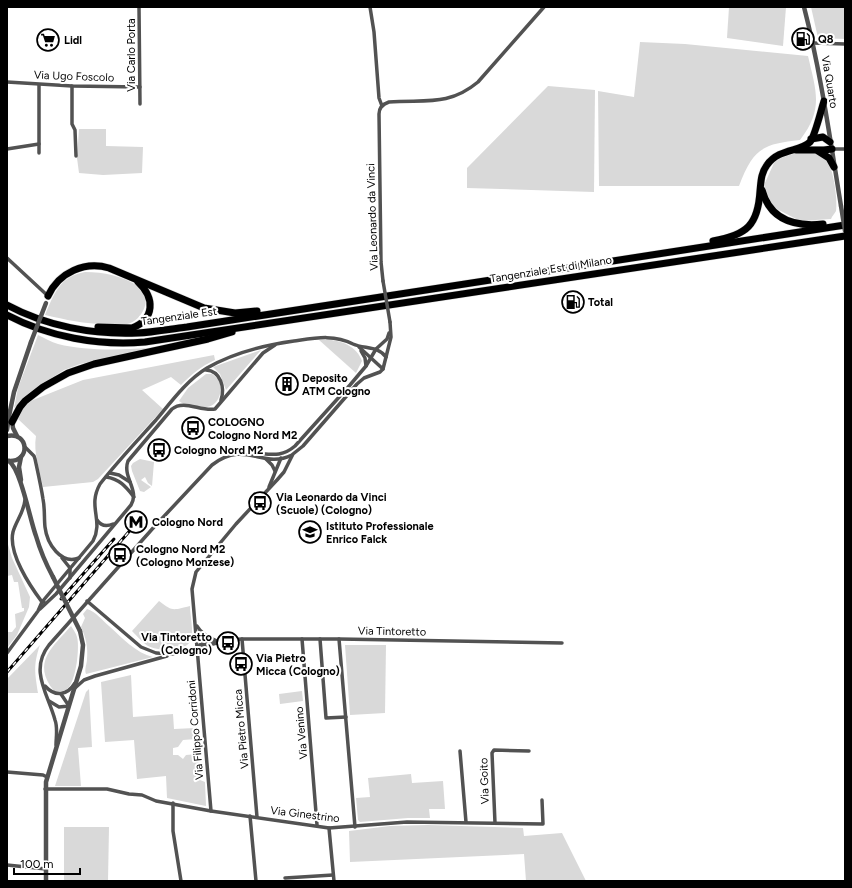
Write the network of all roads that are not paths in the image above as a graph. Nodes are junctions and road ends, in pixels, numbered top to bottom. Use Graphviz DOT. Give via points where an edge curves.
graph roads {
  1 [pos="139,7"];
  2 [pos="370,7"];
  3 [pos="544,7"];
  4 [pos="804,7"];
  5 [pos="813,43"];
  6 [pos="845,44"];
  7 [pos="7,82"];
  8 [pos="39,85"];
  9 [pos="72,86"];
  10 [pos="140,87"];
  11 [pos="824,101"];
  12 [pos="140,104"];
  13 [pos="382,106"];
  14 [pos="811,139"];
  15 [pos="39,144"];
  16 [pos="831,146"];
  17 [pos="7,148"];
  18 [pos="845,149"];
  19 [pos="790,150"];
  20 [pos="816,150"];
  21 [pos="39,153"];
  22 [pos="76,156"];
  23 [pos="834,167"];
  24 [pos="760,182"];
  25 [pos="845,221"];
  26 [pos="845,225"];
  27 [pos="845,231"];
  28 [pos="845,237"];
  29 [pos="654,255"];
  30 [pos="7,258"];
  31 [pos="135,279"];
  32 [pos="47,299"];
  33 [pos="357,301"];
  34 [pos="7,305"];
  35 [pos="7,315"];
  36 [pos="52,323"];
  37 [pos="260,324"];
  38 [pos="390,328"];
  39 [pos="280,343"];
  40 [pos="356,345"];
  41 [pos="376,349"];
  42 [pos="386,357"];
  43 [pos="371,358"];
  44 [pos="366,366"];
  45 [pos="383,368"];
  46 [pos="205,370"];
  47 [pos="11,408"];
  48 [pos="216,408"];
  49 [pos="12,422"];
  50 [pos="7,430"];
  51 [pos="7,436"];
  52 [pos="17,436"];
  53 [pos="24,447"];
  54 [pos="285,453"];
  55 [pos="232,454"];
  56 [pos="293,454"];
  57 [pos="275,455"];
  58 [pos="21,457"];
  59 [pos="263,458"];
  60 [pos="281,458"];
  61 [pos="8,460"];
  62 [pos="286,467"];
  63 [pos="275,471"];
  64 [pos="110,473"];
  65 [pos="106,477"];
  66 [pos="130,482"];
  67 [pos="268,490"];
  68 [pos="23,491"];
  69 [pos="134,497"];
  70 [pos="25,499"];
  71 [pos="97,519"];
  72 [pos="114,523"];
  73 [pos="61,557"];
  74 [pos="80,558"];
  75 [pos="70,569"];
  76 [pos="70,578"];
  77 [pos="42,602"];
  78 [pos="47,602"];
  79 [pos="88,602"];
  80 [pos="38,611"];
  81 [pos="196,624"];
  82 [pos="242,639"];
  83 [pos="302,639"];
  84 [pos="320,639"];
  85 [pos="339,639"];
  86 [pos="221,641"];
  87 [pos="562,643"];
  88 [pos="197,648"];
  89 [pos="178,653"];
  90 [pos="7,654"];
  91 [pos="78,678"];
  92 [pos="43,685"];
  93 [pos="75,688"];
  94 [pos="61,694"];
  95 [pos="49,700"];
  96 [pos="69,706"];
  97 [pos="346,717"];
  98 [pos="56,748"];
  99 [pos="460,751"];
  100 [pos="529,752"];
  101 [pos="7,772"];
  102 [pos="47,777"];
  103 [pos="46,790"];
  104 [pos="542,800"];
  105 [pos="173,803"];
  106 [pos="211,811"];
  107 [pos="250,816"];
  108 [pos="257,817"];
  109 [pos="466,822"];
  110 [pos="495,823"];
  111 [pos="317,825"];
  112 [pos="355,826"];
  113 [pos="329,828"];
  114 [pos="7,865"];
  115 [pos="46,869"];
  116 [pos="333,875"];
  117 [pos="285,878"];
  118 [pos="46,881"];
  119 [pos="181,881"];
  120 [pos="256,881"];
  121 [pos="334,881"];
  1 -- 10 [label="street, Via Carlo Porta"];
  2 -- 13 [label="street" via="379,98"];
  3 -- 13 [label="street" via="478,82 467,90 443,100 392,102"];
  4 -- 5 [label="street, Via Quarto"];
  5 -- 6 [label="street"];
  5 -- 11 [label="street, Via Quarto"];
  7 -- 8 [label="street, Via Ugo Foscolo"];
  8 -- 9 [label="street, Via Ugo Foscolo"];
  8 -- 15 [label="street"];
  9 -- 10 [label="street, Via Ugo Foscolo"];
  9 -- 22 [label="street" via="72,124 75,130"];
  10 -- 12 [label="street, Via Carlo Porta"];
  11 -- 14 [label="highway"];
  11 -- 16 [label="street, Via Quarto"];
  13 -- 38 [label="street, Via Leonardo da Vinci, bridge" via="378,116 381,256"];
  14 -- 16 [label="highway" via="822,137"];
  14 -- 19 [label="highway" via="806,144"];
  15 -- 17 [label="street"];
  15 -- 21 [label="street"];
  16 -- 18 [label="street"];
  16 -- 20 [label="highway"];
  16 -- 23 [label="street, Via Quarto"];
  19 -- 20 [label="highway"];
  19 -- 24 [label="highway" via="769,162"];
  20 -- 23 [label="highway" via="829,158"];
  23 -- 27 [label="street, Via Quarto, bridge"];
  24 -- 25 [label="highway" via="767,203 773,212 782,218 809,225"];
  24 -- 29 [label="highway" via="756,216 742,232 731,237"];
  26 -- 29 [label="highway, Tangenziale Est di Milano"];
  28 -- 37 [label="highway, Tangenziale Est di Milano"];
  29 -- 33 [label="highway, Tangenziale Est di Milano"];
  30 -- 32 [label="street"];
  31 -- 32 [label="highway" via="104,267 84,266 65,274 55,284"];
  31 -- 33 [label="highway" via="190,303 219,312 249,312"];
  31 -- 36 [label="highway" via="148,293 150,303 146,318 137,326 125,328"];
  32 -- 47 [label="street, bridge" via="17,383"];
  33 -- 36 [label="highway, Tangenziale Est" via="138,333 110,333"];
  34 -- 36 [label="highway, Tangenziale Est"];
  35 -- 37 [label="highway, Tangenziale Est" via="58,334 105,342 145,342"];
  37 -- 49 [label="highway" via="208,339 80,368 55,379 34,394 20,407"];
  38 -- 41 [label="street, Via Leonardo da Vinci" via="387,339"];
  38 -- 42 [label="street, Via Leonardo da Vinci"];
  39 -- 40 [label="street" via="330,337"];
  39 -- 46 [label="street" via="240,354"];
  39 -- 48 [label="street" via="266,350"];
  40 -- 41 [label="street"];
  40 -- 43 [label="street"];
  40 -- 44 [label="street" via="365,358"];
  41 -- 42 [label="street" via="383,352"];
  41 -- 43 [label="street, Via Leonardo da Vinci"];
  42 -- 45 [label="street, Via Leonardo da Vinci"];
  43 -- 44 [label="street, Via Leonardo da Vinci"];
  43 -- 45 [label="street"];
  44 -- 54 [label="street, Via Leonardo da Vinci" via="295,446"];
  45 -- 56 [label="street, Via Leonardo da Vinci" via="356,384 303,446"];
  46 -- 48 [label="street" via="215,373 222,384 222,397"];
  46 -- 64 [label="street" via="180,393"];
  47 -- 49 [label="street"];
  47 -- 50 [label="street"];
  48 -- 66 [label="street" via="210,410 183,405 173,408 129,460 126,469"];
  49 -- 52 [label="street"];
  51 -- 52 [label="street"];
  52 -- 53 [label="street" via="22,440"];
  53 -- 58 [label="street"];
  53 -- 73 [label="street" via="35,458 43,501 45,530"];
  54 -- 57 [label="street, Via Leonardo da Vinci"];
  54 -- 60 [label="street, Via Leonardo da Vinci"];
  55 -- 57 [label="street, Via Leonardo da Vinci" via="242,452"];
  55 -- 59 [label="street"];
  55 -- 79 [label="street" via="212,465"];
  56 -- 60 [label="street"];
  56 -- 62 [label="street, Via Leonardo da Vinci"];
  57 -- 60 [label="street, Via Leonardo da Vinci"];
  58 -- 61 [label="street"];
  58 -- 68 [label="street" via="19,467"];
  59 -- 60 [label="street"];
  59 -- 63 [label="street"];
  60 -- 62 [label="street"];
  60 -- 63 [label="street, Via Leonardo da Vinci"];
  61 -- 68 [label="street" via="14,467"];
  62 -- 67 [label="street, Via Leonardo da Vinci"];
  63 -- 67 [label="street, Via Leonardo da Vinci"];
  64 -- 65 [label="street"];
  64 -- 66 [label="street"];
  65 -- 69 [label="street" via="119,481"];
  65 -- 71 [label="street" via="94,497"];
  66 -- 69 [label="street"];
  67 -- 81 [label="street, Via Leonardo da Vinci" via="196,572 192,589"];
  68 -- 70 [label="street"];
  69 -- 72 [label="street" via="130,506"];
  70 -- 77 [label="street" via="12,544 33,590"];
  70 -- 91 [label="street, bridge" via="38,543 80,631 83,655"];
  71 -- 72 [label="street" via="105,526"];
  71 -- 74 [label="street" via="95,538"];
  72 -- 76 [label="street"];
  73 -- 74 [label="street" via="71,560"];
  73 -- 75 [label="street"];
  74 -- 75 [label="street"];
  75 -- 76 [label="street"];
  75 -- 77 [label="street"];
  76 -- 78 [label="street"];
  77 -- 78 [label="street"];
  77 -- 80 [label="street"];
  78 -- 80 [label="street"];
  79 -- 89 [label="street, Via Tintoretto" via="145,649 160,654"];
  79 -- 92 [label="street" via="43,655 40,662"];
  80 -- 90 [label="street"];
  81 -- 86 [label="street" via="204,634"];
  81 -- 88 [label="street, Via Leonardo da Vinci"];
  82 -- 83 [label="street, Via Tintoretto"];
  82 -- 86 [label="street, Via Tintoretto"];
  82 -- 108 [label="street, Via Pietro Micca"];
  83 -- 84 [label="street, Via Tintoretto"];
  83 -- 111 [label="street, Via Venino"];
  84 -- 85 [label="street, Via Tintoretto"];
  84 -- 97 [label="street" via="326,718"];
  85 -- 87 [label="street, Via Tintoretto"];
  85 -- 97 [label="street"];
  86 -- 88 [label="street, Via Tintoretto"];
  88 -- 89 [label="street, Via Tintoretto"];
  88 -- 106 [label="street, Via Filippo Corridoni"];
  89 -- 93 [label="street, Via Tintoretto" via="95,676 84,680"];
  91 -- 93 [label="street"];
  91 -- 94 [label="street" via="69,691"];
  92 -- 94 [label="street" via="52,692"];
  92 -- 95 [label="street"];
  93 -- 96 [label="street"];
  94 -- 96 [label="street"];
  95 -- 96 [label="street" via="59,707"];
  95 -- 98 [label="street" via="56,725"];
  96 -- 98 [label="street"];
  97 -- 112 [label="street"];
  98 -- 102 [label="street"];
  99 -- 109 [label="street"];
  100 -- 110 [label="street, Via Goito" via="494,750 492,753"];
  101 -- 102 [label="street"];
  102 -- 103 [label="street"];
  103 -- 105 [label="street, Via Ginestrino" via="107,789"];
  103 -- 115 [label="street"];
  104 -- 110 [label="street, Via Ginestrino" via="543,824"];
  105 -- 106 [label="street, Via Ginestrino"];
  105 -- 119 [label="street" via="173,831"];
  106 -- 107 [label="street, Via Ginestrino"];
  107 -- 108 [label="street, Via Ginestrino"];
  107 -- 120 [label="street"];
  108 -- 111 [label="street, Via Ginestrino"];
  109 -- 110 [label="street, Via Ginestrino"];
  109 -- 112 [label="street, Via Ginestrino" via="407,822"];
  111 -- 113 [label="street, Via Ginestrino"];
  112 -- 113 [label="street, Via Ginestrino"];
  113 -- 116 [label="street"];
  114 -- 115 [label="street"];
  115 -- 118 [label="street"];
  116 -- 117 [label="street"];
  116 -- 121 [label="street"];
}
